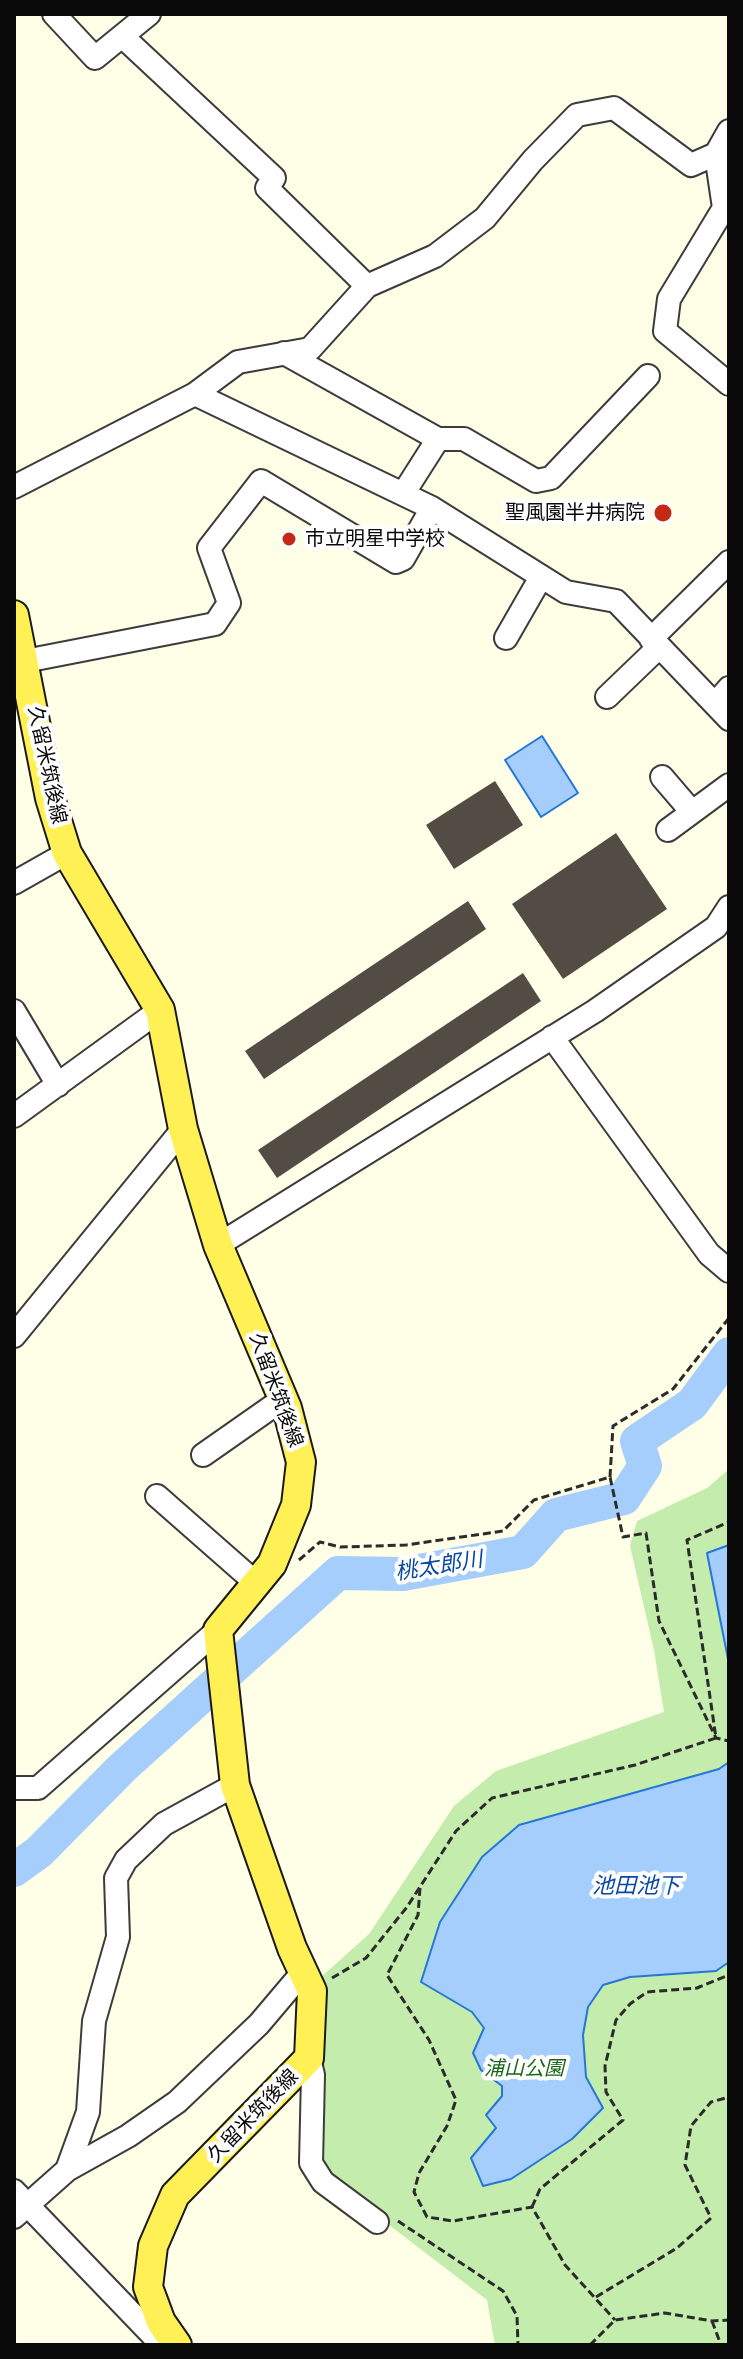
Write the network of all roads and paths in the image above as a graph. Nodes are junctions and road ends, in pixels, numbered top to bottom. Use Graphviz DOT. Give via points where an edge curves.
graph roads {
  1 [pos="149,14"];
  2 [pos="67,18"];
  3 [pos="122,36"];
  4 [pos="729,131"];
  5 [pos="716,154"];
  6 [pos="367,286"];
  7 [pos="284,353"];
  8 [pos="648,376"];
  9 [pos="729,384"];
  10 [pos="195,394"];
  11 [pos="438,439"];
  12 [pos="14,487"];
  13 [pos="403,494"];
  14 [pos="432,508"];
  15 [pos="729,562"];
  16 [pos="541,577"];
  17 [pos="14,615"];
  18 [pos="506,638"];
  19 [pos="655,643"];
  20 [pos="23,674"];
  21 [pos="607,697"];
  22 [pos="724,704"];
  23 [pos="662,777"];
  24 [pos="729,785"];
  25 [pos="692,812"];
  26 [pos="668,830"];
  27 [pos="67,853"];
  28 [pos="14,883"];
  29 [pos="729,907"];
  30 [pos="160,1010"];
  31 [pos="14,1011"];
  32 [pos="552,1037"];
  33 [pos="58,1085"];
  34 [pos="14,1116"];
  35 [pos="183,1129"];
  36 [pos="218,1245"];
  37 [pos="729,1271"];
  38 [pos="729,1318"];
  39 [pos="15,1334"];
  40 [pos="283,1399"];
  41 [pos="203,1455"];
  42 [pos="610,1477"];
  43 [pos="157,1496"];
  44 [pos="729,1522"];
  45 [pos="297,1562"];
  46 [pos="256,1583"];
  47 [pos="218,1630"];
  48 [pos="716,1738"];
  49 [pos="729,1741"];
  50 [pos="235,1785"];
  51 [pos="14,1788"];
  52 [pos="420,1887"];
  53 [pos="729,1975"];
  54 [pos="308,1981"];
  55 [pos="309,2058"];
  56 [pos="729,2097"];
  57 [pos="67,2170"];
  58 [pos="18,2204"];
  59 [pos="532,2207"];
  60 [pos="384,2219"];
  61 [pos="596,2297"];
  62 [pos="615,2320"];
  63 [pos="729,2320"];
  64 [pos="712,2321"];
  65 [pos="162,2345"];
  66 [pos="177,2345"];
  67 [pos="518,2345"];
  68 [pos="590,2345"];
  69 [pos="721,2345"];
  1 -- 3 [label="street"];
  2 -- 3 [label="street" via="95,58"];
  3 -- 6 [label="street" via="274,178 267,188"];
  4 -- 5 [label="street"];
  5 -- 6 [label="street" via="691,165 614,108 577,115 485,218 435,256"];
  5 -- 9 [label="street" via="724,208 669,299 665,331"];
  6 -- 7 [label="street" via="310,349"];
  7 -- 10 [label="street" via="238,362"];
  7 -- 11 [label="street"];
  8 -- 11 [label="street" via="551,478 536,481 464,439"];
  10 -- 12 [label="street"];
  10 -- 13 [label="street"];
  11 -- 13 [label="street"];
  13 -- 14 [label="street"];
  14 -- 16 [label="street"];
  14 -- 20 [label="street" via="403,559 396,562 261,481 209,548 229,603 215,624"];
  15 -- 19 [label="street"];
  16 -- 18 [label="street"];
  16 -- 19 [label="street" via="566,592 616,601"];
  17 -- 20 [label="main road, 久留米筑後線"];
  19 -- 21 [label="street"];
  19 -- 22 [label="street"];
  20 -- 27 [label="main road, 久留米筑後線"];
  23 -- 25 [label="street"];
  24 -- 25 [label="street"];
  25 -- 26 [label="street"];
  27 -- 28 [label="street"];
  27 -- 30 [label="main road, 久留米筑後線"];
  29 -- 32 [label="street" via="716,927"];
  30 -- 33 [label="street"];
  30 -- 35 [label="main road, 久留米筑後線"];
  31 -- 33 [label="street"];
  32 -- 36 [label="street"];
  32 -- 37 [label="street" via="709,1254"];
  33 -- 34 [label="street"];
  35 -- 36 [label="main road, 久留米筑後線"];
  35 -- 39 [label="street"];
  36 -- 40 [label="main road, 久留米筑後線"];
  38 -- 42 [label="path" via="673,1389 613,1426"];
  40 -- 41 [label="street"];
  40 -- 46 [label="main road, 久留米筑後線" via="301,1462 296,1505 272,1564"];
  42 -- 45 [label="path" via="534,1500 503,1531 406,1545 340,1547 320,1542"];
  42 -- 48 [label="path" via="623,1537 646,1533 659,1621"];
  43 -- 46 [label="street"];
  44 -- 48 [label="path" via="687,1540"];
  46 -- 47 [label="main road, 久留米筑後線"];
  47 -- 50 [label="main road, 久留米筑後線"];
  47 -- 51 [label="street" via="38,1788"];
  48 -- 49 [label="path"];
  48 -- 52 [label="path" via="635,1765 492,1798 456,1831"];
  50 -- 54 [label="main road, 久留米筑後線"];
  50 -- 57 [label="street" via="164,1824 126,1860 116,1878 118,1937 94,2021 88,2112"];
  52 -- 54 [label="path" via="366,1958"];
  52 -- 59 [label="path" via="418,1915 387,1975 429,2040 456,2100 414,2192 427,2217 453,2221"];
  53 -- 59 [label="path" via="697,1988 647,1992 616,2020 605,2066 606,2092 623,2120 540,2189"];
  54 -- 55 [label="main road, 久留米筑後線"];
  54 -- 57 [label="street" via="177,2102"];
  55 -- 60 [label="street" via="311,2163 323,2182"];
  55 -- 66 [label="main road, 久留米筑後線" via="175,2195 153,2246 148,2287 161,2322"];
  56 -- 61 [label="path" via="711,2102 691,2126 685,2165 711,2218 677,2248"];
  57 -- 58 [label="street"];
  58 -- 65 [label="street"];
  59 -- 61 [label="path" via="565,2265"];
  60 -- 67 [label="path" via="503,2291 517,2316"];
  61 -- 62 [label="path"];
  62 -- 64 [label="path" via="665,2313"];
  62 -- 68 [label="path"];
  63 -- 64 [label="path"];
  64 -- 69 [label="path"];
}
